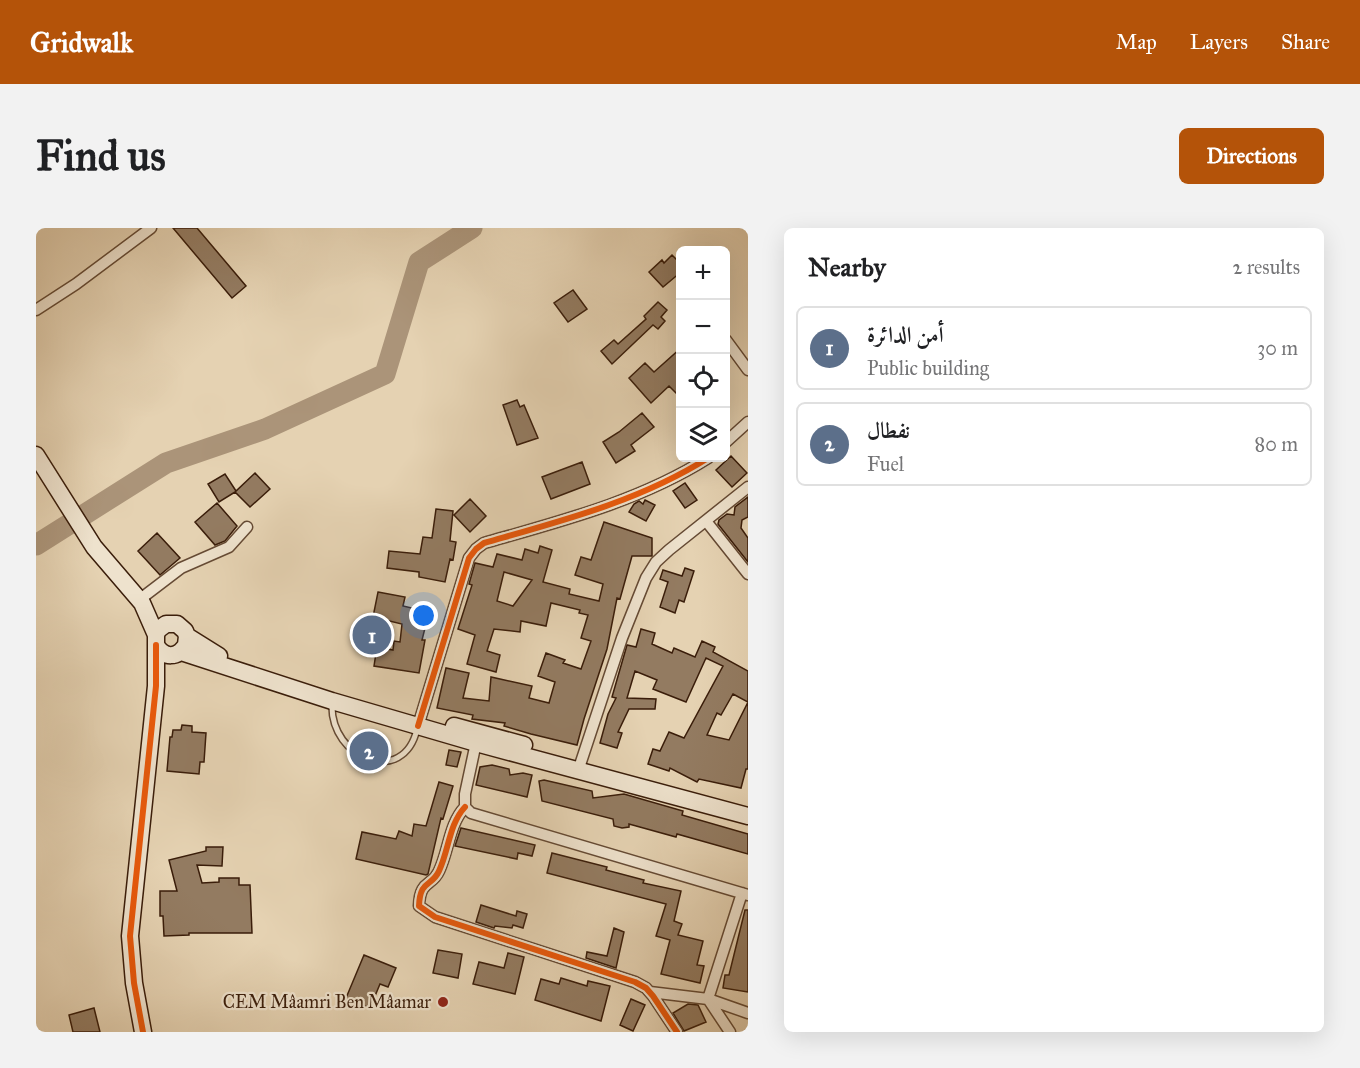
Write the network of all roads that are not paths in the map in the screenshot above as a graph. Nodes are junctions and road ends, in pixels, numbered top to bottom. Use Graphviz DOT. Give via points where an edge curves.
graph roads {
  1 [pos="151,228"];
  2 [pos="36,310"];
  3 [pos="730,345"];
  4 [pos="748,370"];
  5 [pos="748,422"];
  6 [pos="730,438"];
  7 [pos="36,455"];
  8 [pos="700,462"];
  9 [pos="748,488"];
  10 [pos="706,521"];
  11 [pos="247,527"];
  12 [pos="748,574"];
  13 [pos="141,602"];
  14 [pos="172,623"];
  15 [pos="187,636"];
  16 [pos="156,640"];
  17 [pos="177,654"];
  18 [pos="246,671"];
  19 [pos="156,686"];
  20 [pos="333,697"];
  21 [pos="419,722"];
  22 [pos="477,738"];
  23 [pos="580,766"];
  24 [pos="748,806"];
  25 [pos="465,807"];
  26 [pos="748,816"];
  27 [pos="745,894"];
  28 [pos="650,992"];
  29 [pos="708,999"];
  30 [pos="748,1012"];
  31 [pos="143,1032"];
  32 [pos="676,1032"];
  33 [pos="730,1032"];
  1 -- 2 [label="street"];
  3 -- 4 [label="street"];
  5 -- 6 [label="street"];
  7 -- 13 [label="main road" via="94,547"];
  8 -- 21 [label="street" via="598,510 484,543 476,549 469,558"];
  9 -- 10 [label="street"];
  10 -- 12 [label="street"];
  10 -- 23 [label="street" via="656,562 646,578"];
  11 -- 13 [label="street" via="229,547 181,568"];
  13 -- 14 [label="main road"];
  13 -- 16 [label="main road"];
  14 -- 15 [label="main road"];
  14 -- 16 [label="main road" via="162,626"];
  15 -- 17 [label="main road" via="186,645"];
  15 -- 18 [label="main road"];
  16 -- 17 [label="main road" via="163,653"];
  16 -- 19 [label="main road"];
  17 -- 18 [label="main road"];
  17 -- 19 [label="main road"];
  18 -- 20 [label="main road"];
  19 -- 31 [label="main road" via="130,936"];
  20 -- 21 [label="main road"];
  20 -- 21 [label="lane" via="337,734 362,757 394,759 412,744"];
  21 -- 22 [label="main road"];
  22 -- 23 [label="main road"];
  22 -- 25 [label="street"];
  23 -- 24 [label="main road"];
  23 -- 26 [label="main road"];
  25 -- 27 [label="street" via="471,813"];
  25 -- 28 [label="street" via="458,814 438,874 419,894 419,906 435,917 635,982"];
  27 -- 29 [label="street"];
  28 -- 29 [label="street"];
  28 -- 32 [label="street"];
  29 -- 30 [label="street"];
  29 -- 33 [label="street"];
}
